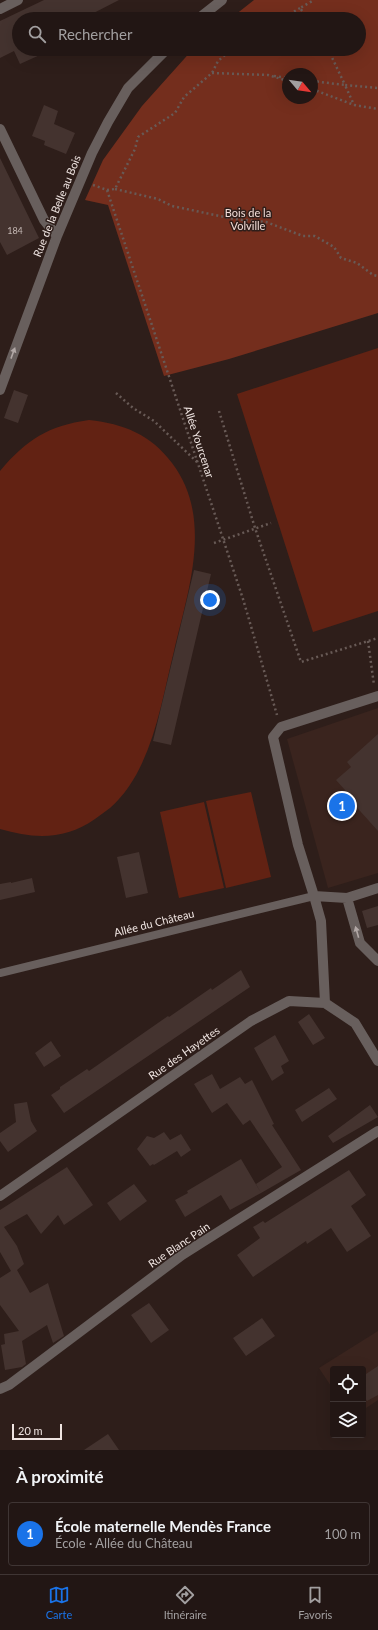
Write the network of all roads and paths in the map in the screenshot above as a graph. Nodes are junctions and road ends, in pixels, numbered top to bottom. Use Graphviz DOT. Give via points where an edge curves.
graph roads {
  1 [pos="18,0"];
  2 [pos="222,0"];
  3 [pos="314,0"];
  4 [pos="0,8"];
  5 [pos="300,8"];
  6 [pos="207,12"];
  7 [pos="293,12"];
  8 [pos="303,12"];
  9 [pos="160,56"];
  10 [pos="224,56"];
  11 [pos="331,56"];
  12 [pos="212,73"];
  13 [pos="268,75"];
  14 [pos="282,77"];
  15 [pos="282,79"];
  16 [pos="318,82"];
  17 [pos="345,85"];
  18 [pos="378,88"];
  19 [pos="318,91"];
  20 [pos="354,105"];
  21 [pos="378,109"];
  22 [pos="0,129"];
  23 [pos="80,180"];
  24 [pos="107,190"];
  25 [pos="115,190"];
  26 [pos="57,236"];
  27 [pos="378,276"];
  28 [pos="0,390"];
  29 [pos="116,393"];
  30 [pos="219,411"];
  31 [pos="198,463"];
  32 [pos="271,523"];
  33 [pos="255,528"];
  34 [pos="223,540"];
  35 [pos="214,543"];
  36 [pos="378,638"];
  37 [pos="368,641"];
  38 [pos="377,697"];
  39 [pos="281,727"];
  40 [pos="378,888"];
  41 [pos="314,896"];
  42 [pos="347,898"];
  43 [pos="378,960"];
  44 [pos="0,973"];
  45 [pos="325,1004"];
  46 [pos="378,1060"];
  47 [pos="378,1131"];
  48 [pos="0,1196"];
  49 [pos="0,1389"];
  1 -- 4 [label="street"];
  2 -- 6 [label="street"];
  3 -- 5 [label="path"];
  5 -- 7 [label="path"];
  5 -- 8 [label="path"];
  9 -- 23 [label="street, Rue de la Belle au Bois" via="128,88 108,122"];
  10 -- 12 [label="path"];
  11 -- 17 [label="path"];
  12 -- 13 [label="path"];
  12 -- 25 [label="path" via="184,97 175,113 138,137 135,149"];
  13 -- 14 [label="path"];
  13 -- 15 [label="path"];
  16 -- 17 [label="path"];
  17 -- 18 [label="path"];
  17 -- 20 [label="path"];
  19 -- 20 [label="path"];
  20 -- 21 [label="path"];
  22 -- 26 [label="street" via="44,220"];
  23 -- 24 [label="path"];
  23 -- 26 [label="street, Rue de la Belle au Bois"];
  24 -- 25 [label="path"];
  24 -- 31 [label="path, Allée Yourcenar"];
  25 -- 27 [label="path" via="158,199 172,206 234,219 266,222 303,236 315,236 334,247 341,258 357,263"];
  28 -- 26 [label="street, Rue de la Belle au Bois, one-way"];
  29 -- 31 [label="path" via="154,421"];
  30 -- 33 [label="path"];
  31 -- 34 [label="path, Allée Yourcenar"];
  32 -- 33 [label="path"];
  33 -- 34 [label="path"];
  33 -- 37 [label="path" via="301,662"];
  34 -- 35 [label="path"];
  34 -- 39 [label="path, Allée Yourcenar"];
  36 -- 37 [label="path"];
  37 -- 38 [label="path"];
  38 -- 39 [label="street"];
  39 -- 41 [label="street" via="273,737 298,845"];
  40 -- 42 [label="street, Allée du Château"];
  41 -- 42 [label="street, Allée du Château"];
  41 -- 44 [label="lane, Allée du Château"];
  41 -- 45 [label="street" via="321,921"];
  43 -- 42 [label="street, one-way" via="360,943"];
  45 -- 46 [label="street, Rue des Hayettes" via="355,1023"];
  45 -- 48 [label="street, Rue des Hayettes" via="289,1002 251,1021"];
  47 -- 49 [label="street, Rue Blanc Pain" via="182,1255 9,1385"];
}
